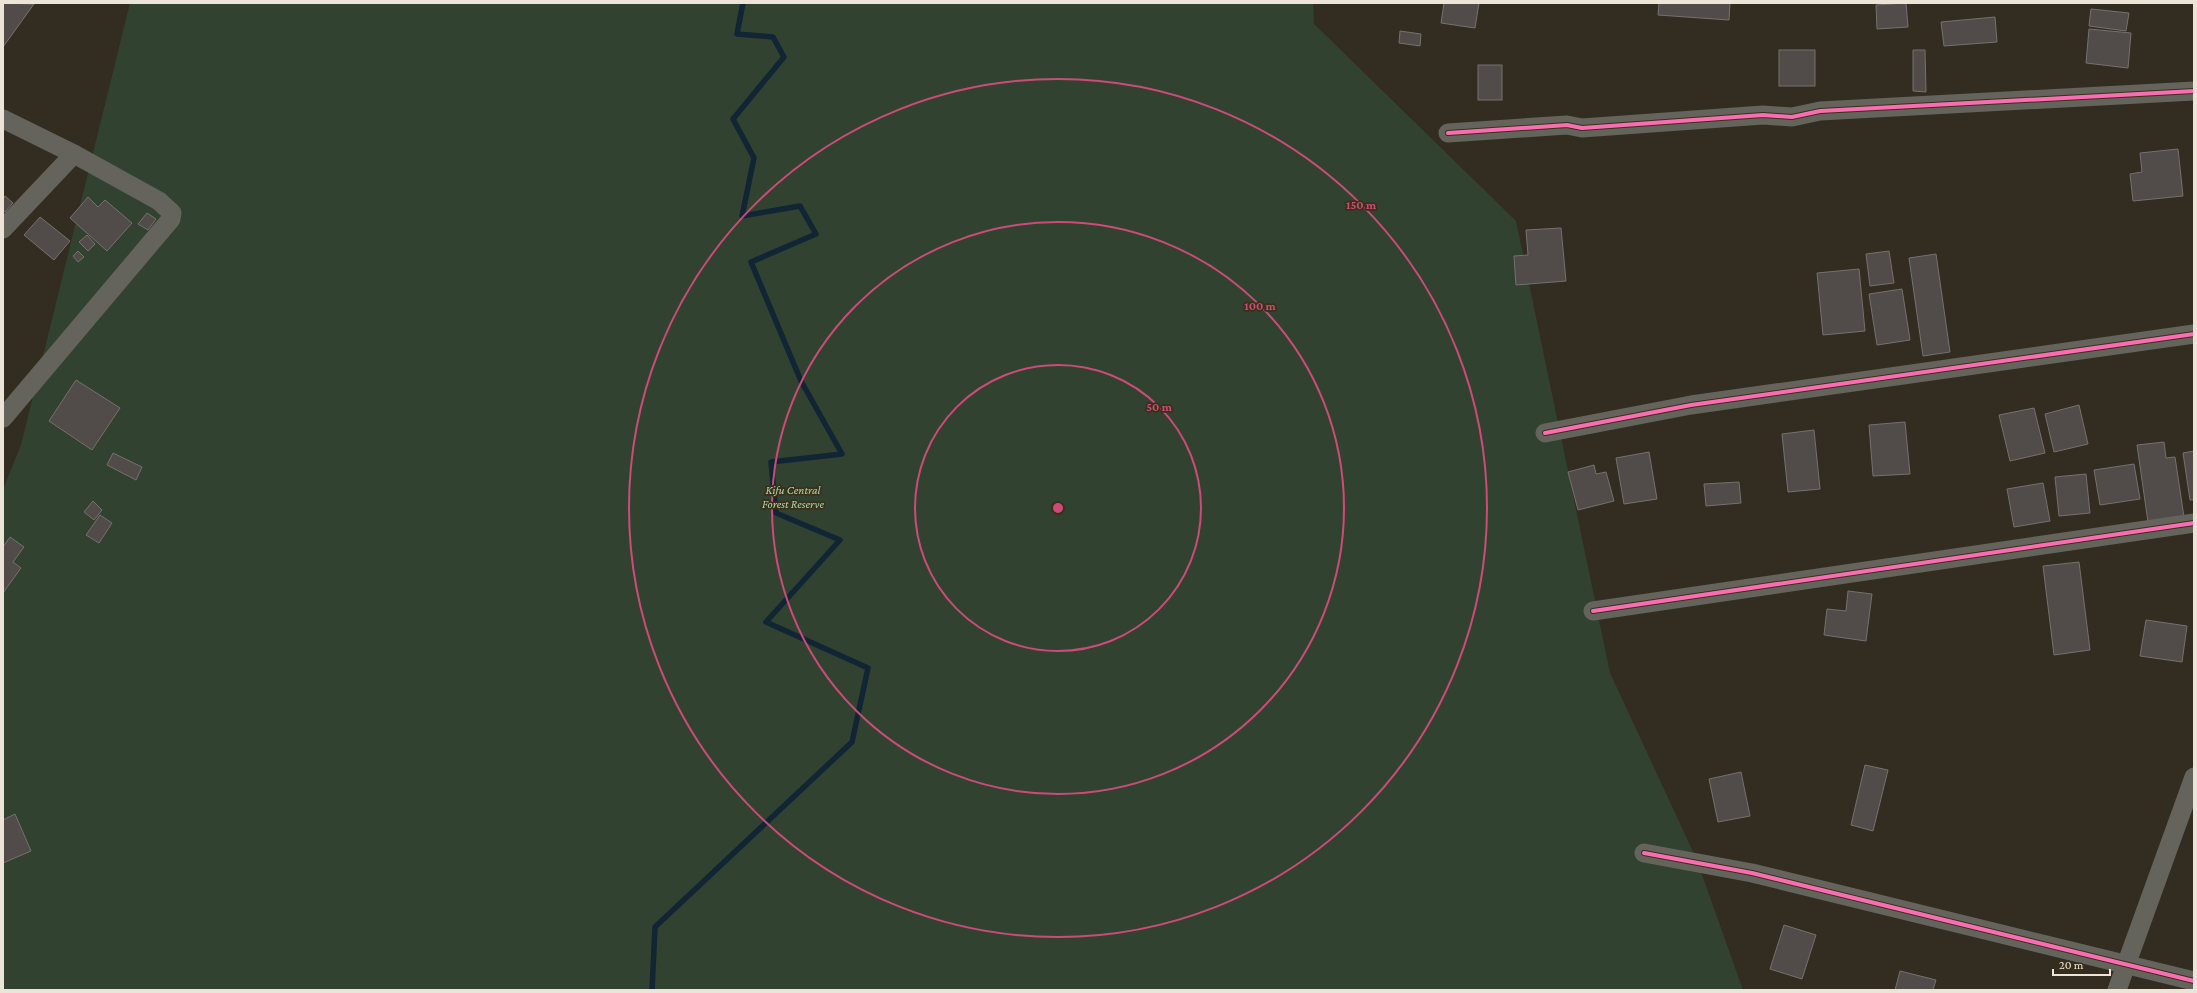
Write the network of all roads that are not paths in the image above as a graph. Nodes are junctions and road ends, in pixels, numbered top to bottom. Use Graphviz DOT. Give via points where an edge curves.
graph roads {
  1 [pos="2194,91"];
  2 [pos="3,119"];
  3 [pos="1448,133"];
  4 [pos="74,154"];
  5 [pos="3,229"];
  6 [pos="2194,334"];
  7 [pos="3,418"];
  8 [pos="1545,433"];
  9 [pos="2194,523"];
  10 [pos="1593,611"];
  11 [pos="2193,782"];
  12 [pos="1644,853"];
  13 [pos="2127,964"];
  14 [pos="2194,981"];
  15 [pos="2117,990"];
  1 -- 3 [label="street" via="1820,111 1792,117 1763,114 1582,128 1567,125"];
  2 -- 4 [label="street"];
  4 -- 5 [label="street"];
  4 -- 7 [label="street" via="159,201 172,213 171,219"];
  6 -- 8 [label="street" via="1691,405"];
  9 -- 10 [label="street"];
  11 -- 13 [label="street"];
  12 -- 13 [label="street" via="1752,873"];
  13 -- 14 [label="street"];
  13 -- 15 [label="street"];
}
